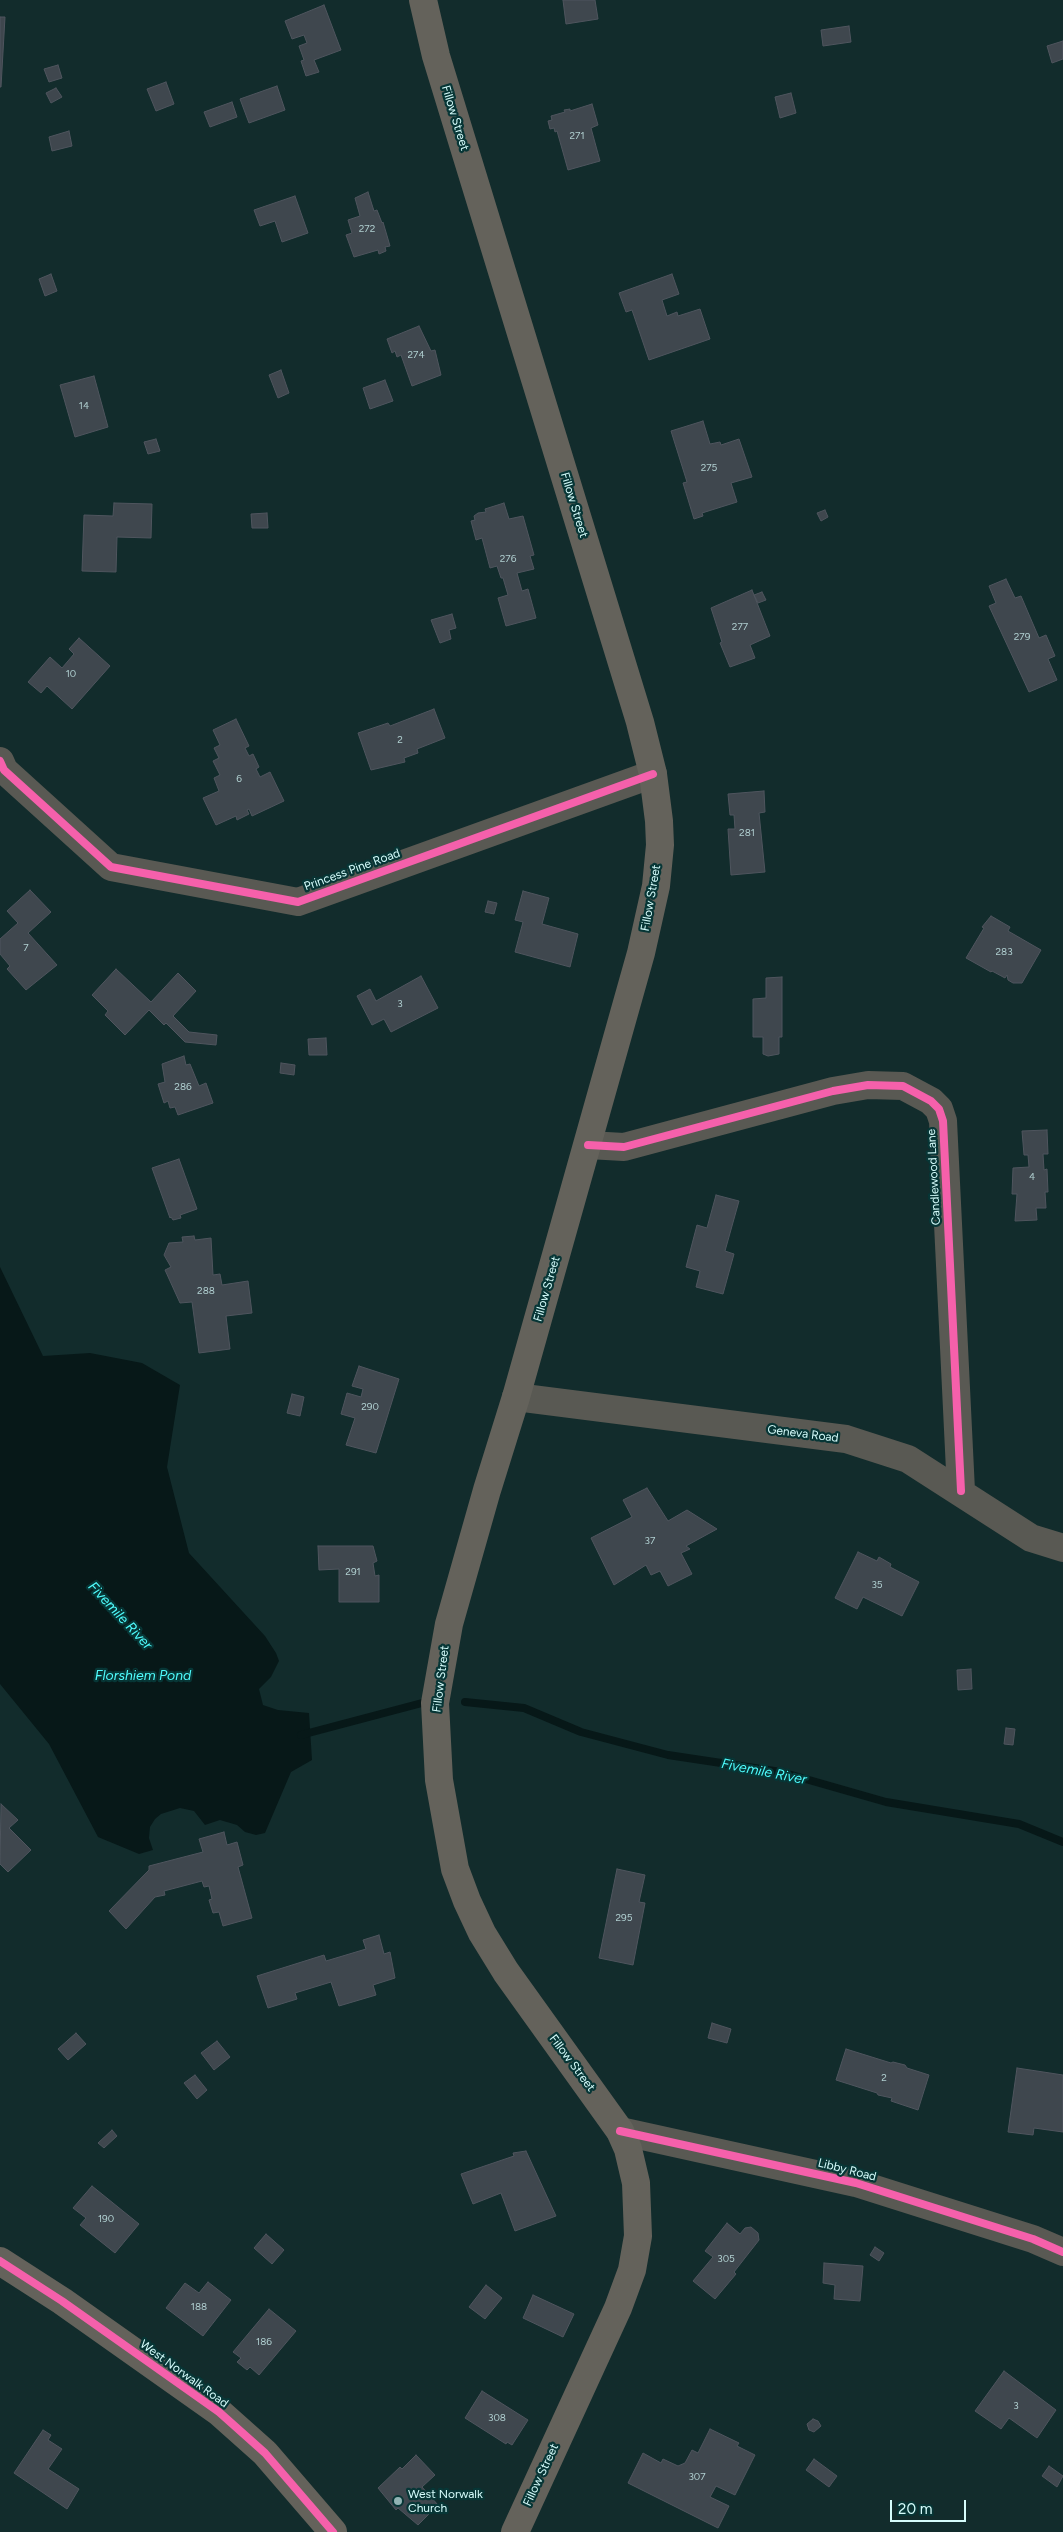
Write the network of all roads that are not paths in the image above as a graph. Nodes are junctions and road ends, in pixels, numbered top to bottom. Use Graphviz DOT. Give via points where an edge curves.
graph roads {
  1 [pos="423,0"];
  2 [pos="0,761"];
  3 [pos="653,774"];
  4 [pos="588,1145"];
  5 [pos="516,1398"];
  6 [pos="961,1491"];
  7 [pos="1063,1548"];
  8 [pos="620,2131"];
  9 [pos="1063,2252"];
  10 [pos="0,2261"];
  11 [pos="333,2532"];
  12 [pos="515,2532"];
  1 -- 3 [label="main road, Fillow Street" via="436,56 617,640"];
  2 -- 3 [label="street, Princess Pine Road" via="4,770 111,867 298,902"];
  3 -- 4 [label="main road, Fillow Street" via="660,845 656,886 641,953"];
  4 -- 5 [label="main road, Fillow Street"];
  4 -- 6 [label="street, Candlewood Lane" via="624,1147 833,1091 868,1085 903,1086 931,1101 939,1109 943,1121"];
  5 -- 6 [label="street, Geneva Road" via="846,1439 908,1459"];
  5 -- 8 [label="main road, Fillow Street" via="449,1624 435,1703 438,1780 455,1869 482,1933 506,1972"];
  6 -- 7 [label="street, Geneva Road" via="1031,1538"];
  8 -- 9 [label="street, Libby Road" via="856,2183 1034,2239"];
  8 -- 12 [label="main road, Fillow Street" via="628,2149 637,2191 638,2236 632,2270 618,2308"];
  10 -- 11 [label="main road, West Norwalk Road" via="218,2412 265,2453"];
}
